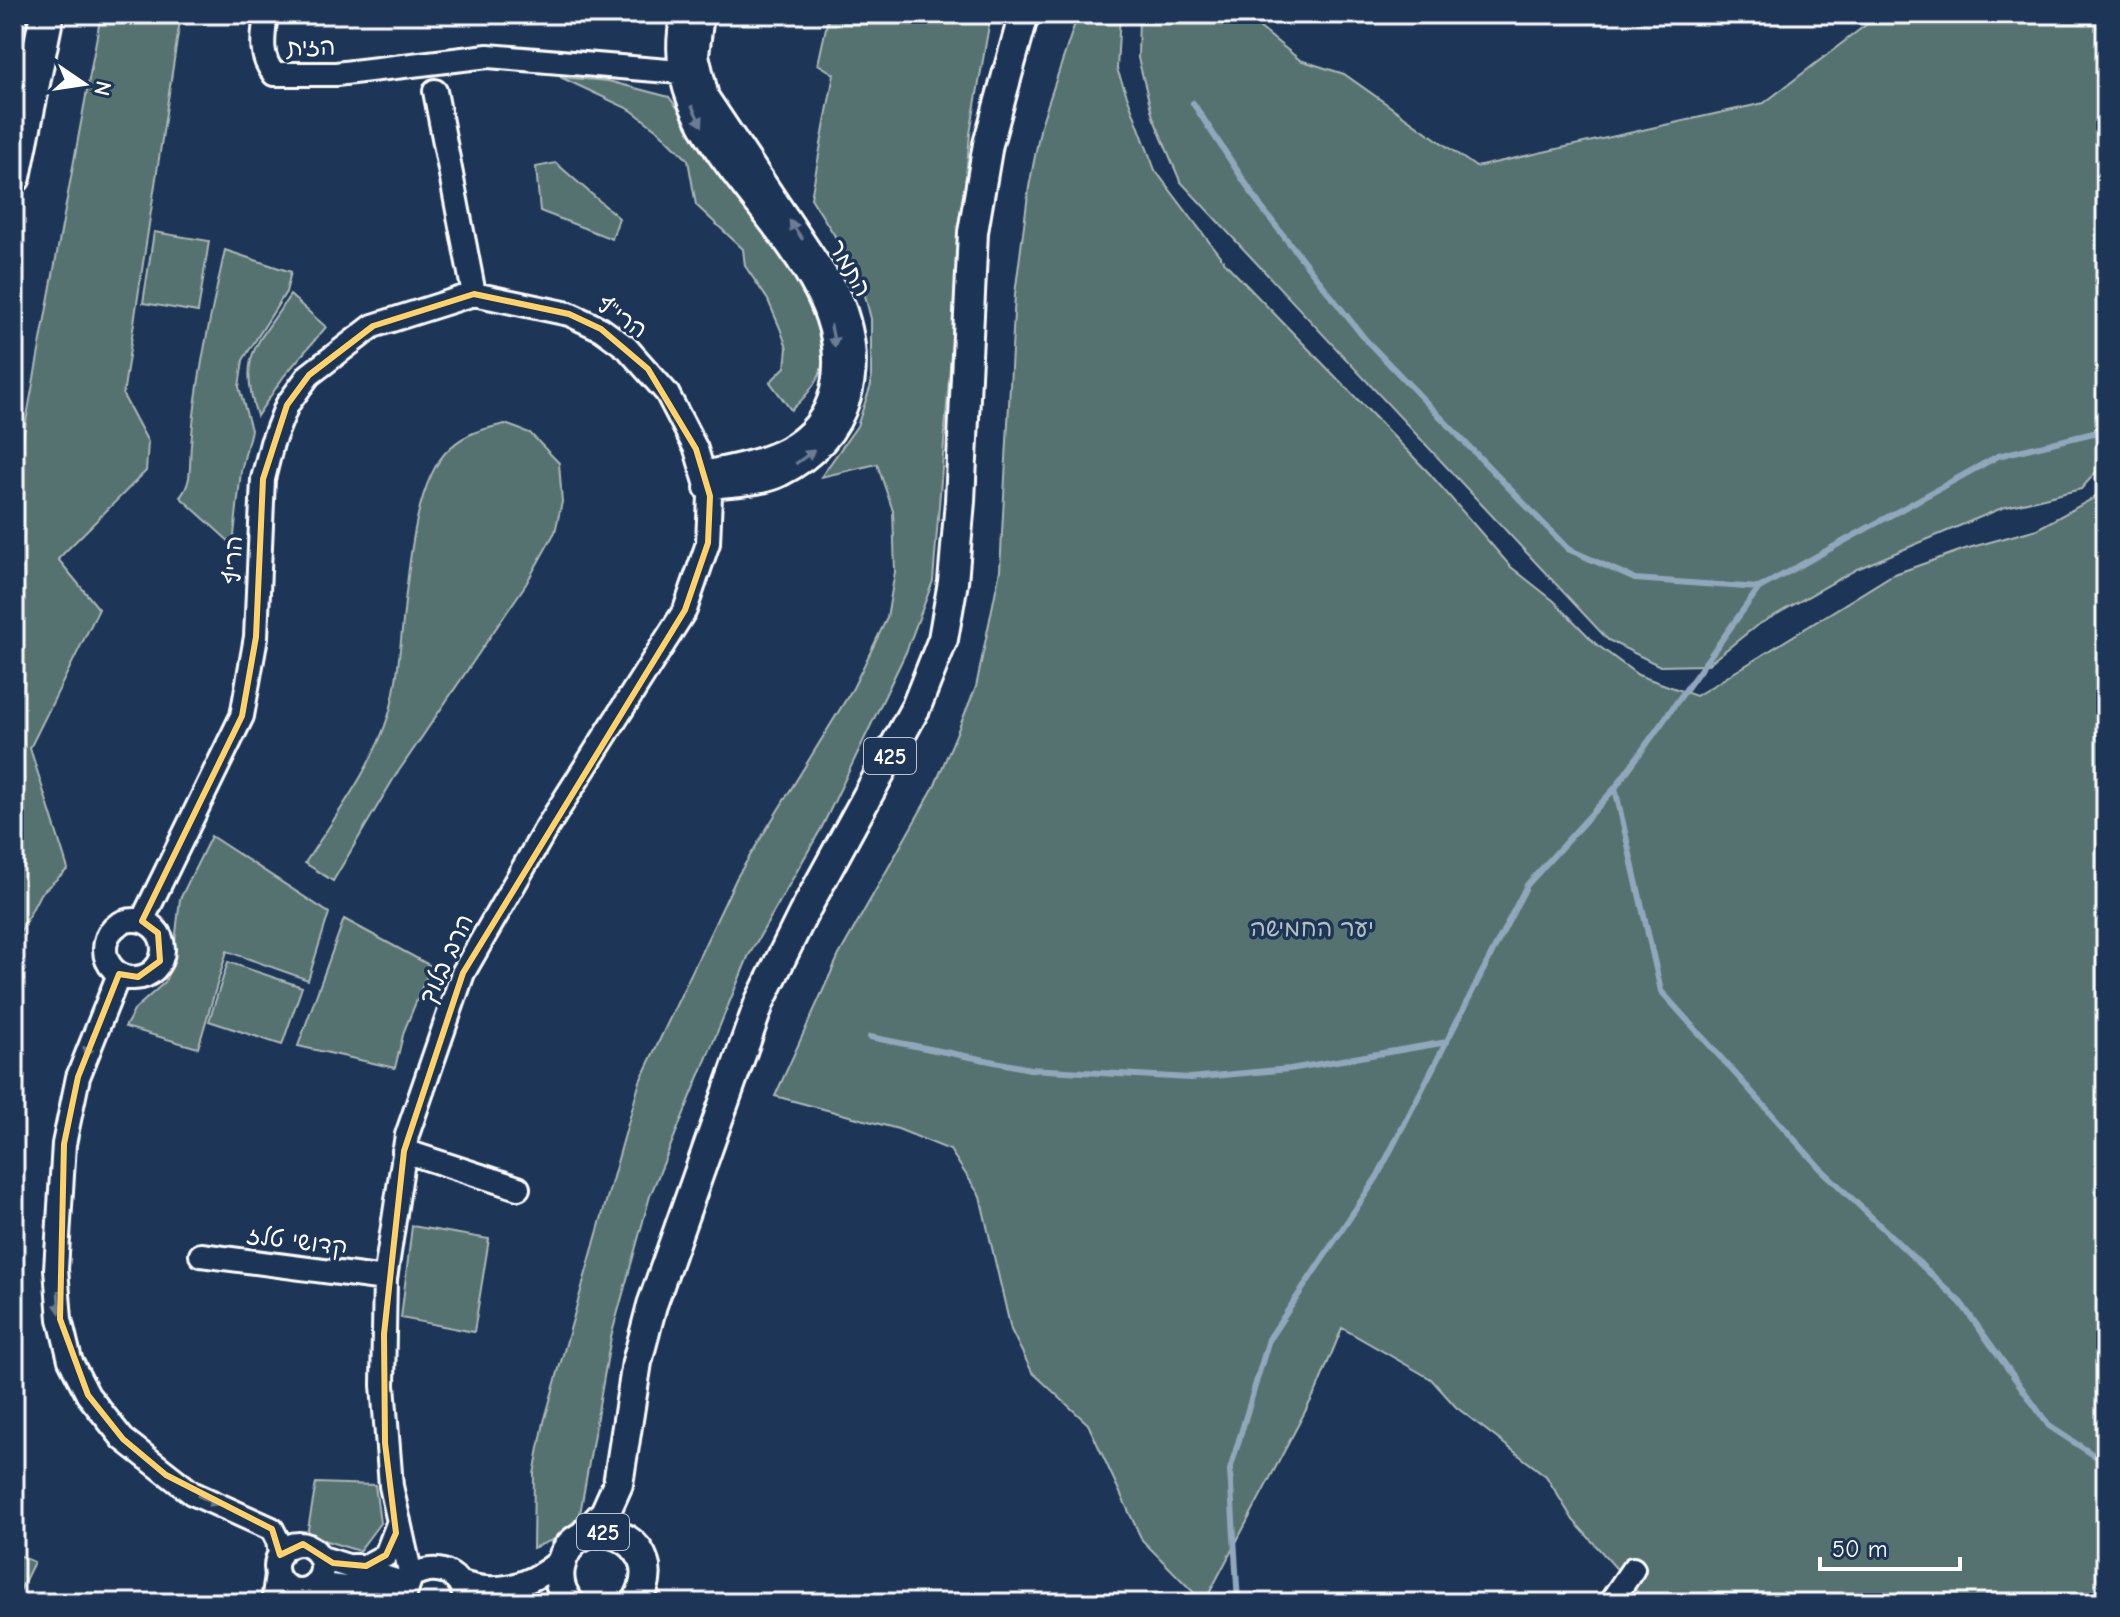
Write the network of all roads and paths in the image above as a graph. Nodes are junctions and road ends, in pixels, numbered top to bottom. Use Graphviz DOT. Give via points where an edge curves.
graph roads {
  1 [pos="35,14"];
  2 [pos="47,14"];
  3 [pos="266,14"];
  4 [pos="683,14"];
  5 [pos="702,14"];
  6 [pos="1024,14"];
  7 [pos="689,70"];
  8 [pos="435,91"];
  9 [pos="14,150"];
  10 [pos="14,177"];
  11 [pos="474,294"];
  12 [pos="696,449"];
  13 [pos="704,480"];
  14 [pos="142,921"];
  15 [pos="119,974"];
  16 [pos="404,1151"];
  17 [pos="518,1188"];
  18 [pos="201,1255"];
  19 [pos="385,1279"];
  20 [pos="621,1463"];
  21 [pos="397,1511"];
  22 [pos="582,1537"];
  23 [pos="637,1549"];
  24 [pos="319,1557"];
  25 [pos="563,1558"];
  26 [pos="278,1564"];
  27 [pos="345,1566"];
  28 [pos="1633,1569"];
  29 [pos="455,1585"];
  30 [pos="407,1588"];
  31 [pos="302,1592"];
  32 [pos="640,1599"];
  33 [pos="273,1603"];
  34 [pos="393,1603"];
  35 [pos="570,1603"];
  36 [pos="1610,1603"];
  1 -- 9 [label="highway"];
  2 -- 10 [label="highway"];
  3 -- 7 [label="street, הזית" via="262,42 265,63 274,74 488,56"];
  4 -- 7 [label="street, התמר" via="679,33"];
  5 -- 7 [label="street, התמר"];
  6 -- 20 [label="main road, 425" via="988,144 973,232 960,501 943,639 916,707 785,948 743,1044 652,1305"];
  7 -- 13 [label="street, התמר" via="839,295 855,352 846,408 814,452 777,476"];
  8 -- 11 [label="street"];
  11 -- 12 [label="street, הרי\"ף" via="569,314 601,329 648,369"];
  11 -- 14 [label="street, הריף" via="373,326 309,375 287,405 263,479 256,637 242,716"];
  12 -- 13 [label="street, הרב בלוך"];
  13 -- 16 [label="street, הרב בלוך" via="710,496 708,543 685,610 552,819 463,973"];
  14 -- 15 [label="street" via="122,922 108,935 105,955"];
  14 -- 15 [label="street" via="158,933 160,961 148,974"];
  15 -- 26 [label="street, one-way" via="78,1077 64,1144 56,1269 70,1360 88,1395 123,1439 192,1493 272,1529"];
  16 -- 17 [label="street"];
  16 -- 19 [label="street, הרב בלוך"];
  18 -- 19 [label="street, קדושי טלז"];
  19 -- 21 [label="street, הרב בלוך" via="385,1443"];
  20 -- 22 [label="main road, 425" via="612,1501"];
  20 -- 23 [label="main road, 425" via="626,1526"];
  21 -- 27 [label="street" via="386,1555 366,1566"];
  21 -- 29 [label="street, הרב בלוך" via="419,1548"];
  21 -- 30 [label="street, הרב בלוך"];
  22 -- 23 [label="main road, 425" via="606,1532"];
  22 -- 25 [label="main road, 425"];
  23 -- 32 [label="main road, 425" via="644,1562"];
  24 -- 26 [label="street" via="303,1544 289,1546"];
  24 -- 27 [label="street"];
  24 -- 31 [label="street" via="321,1571"];
  25 -- 29 [label="street" via="534,1579 505,1588"];
  25 -- 35 [label="main road, 425" via="560,1585"];
  26 -- 31 [label="street" via="285,1585"];
  26 -- 33 [label="street"];
  27 -- 30 [label="street"];
  28 -- 36 [label="street"];
  29 -- 30 [label="street" via="431,1569"];
  31 -- 34 [label="street" via="360,1590"];
}
